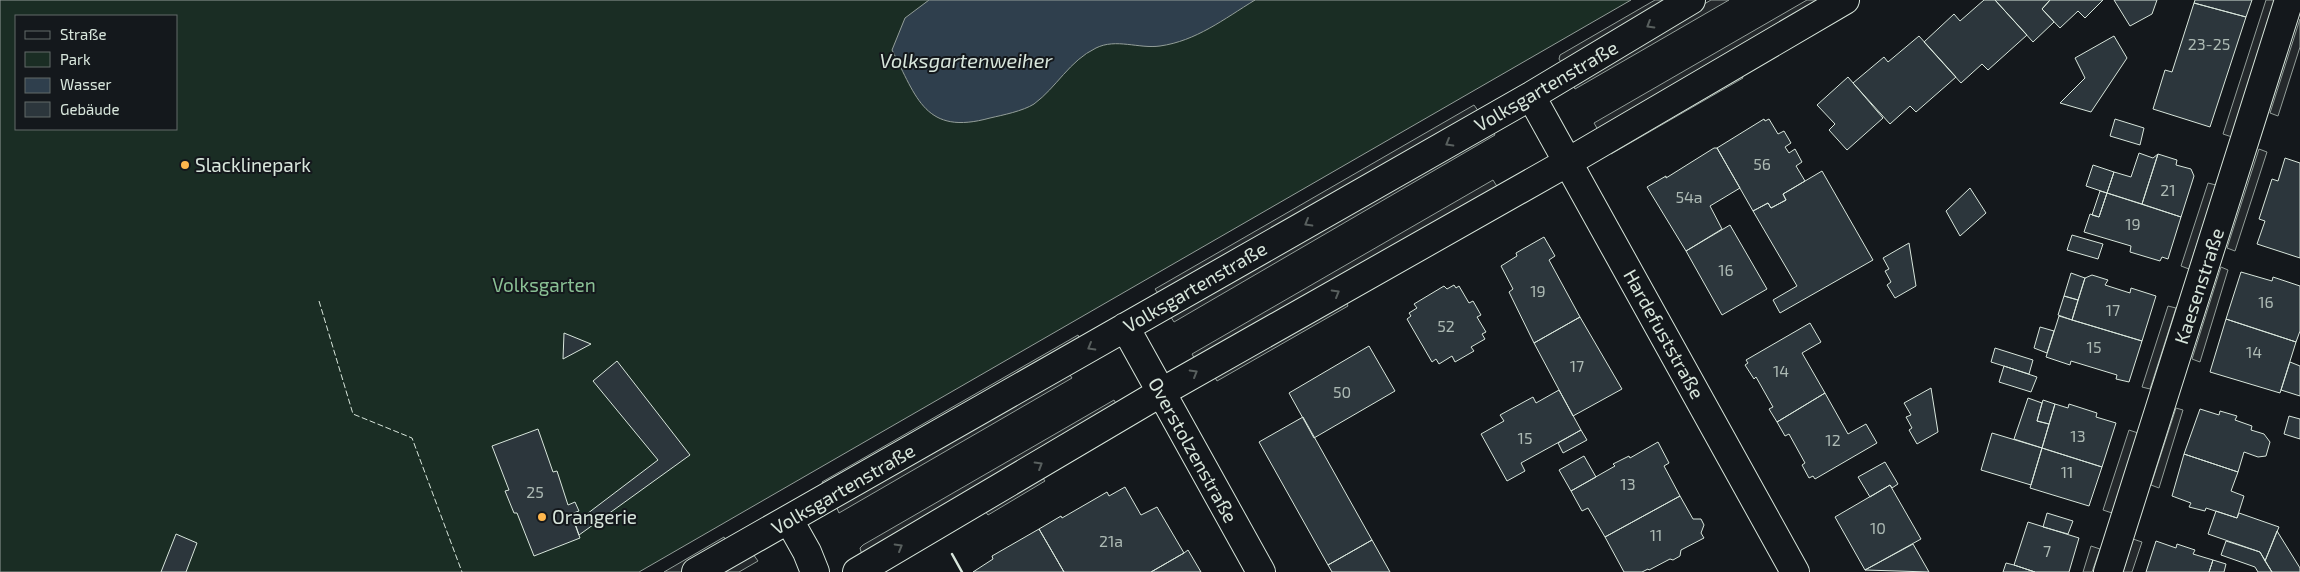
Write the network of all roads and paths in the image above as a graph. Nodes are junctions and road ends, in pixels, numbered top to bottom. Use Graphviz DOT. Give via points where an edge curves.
graph roads {
  1 [pos="1692,0"];
  2 [pos="1845,0"];
  3 [pos="2290,0"];
  4 [pos="1531,96"];
  5 [pos="1568,162"];
  6 [pos="1125,327"];
  7 [pos="1160,393"];
  8 [pos="790,520"];
  9 [pos="696,572"];
  10 [pos="815,572"];
  11 [pos="857,572"];
  12 [pos="1261,572"];
  13 [pos="1795,572"];
  14 [pos="2108,572"];
  1 -- 4 [label="street, Volksgartenstraße, one-way"];
  2 -- 5 [label="street"];
  3 -- 14 [label="street, Kaesenstraße"];
  4 -- 5 [label="street, Hardefuststraße"];
  4 -- 6 [label="street, Volksgartenstraße, one-way"];
  7 -- 5 [label="street, one-way"];
  5 -- 13 [label="street, Hardefuststraße"];
  6 -- 7 [label="street, Overstolzenstraße"];
  6 -- 8 [label="street, Volksgartenstraße, one-way"];
  11 -- 7 [label="street, one-way"];
  7 -- 12 [label="street, Overstolzenstraße"];
  8 -- 9 [label="street, Volksgartenstraße"];
  8 -- 10 [label="street"];
}
